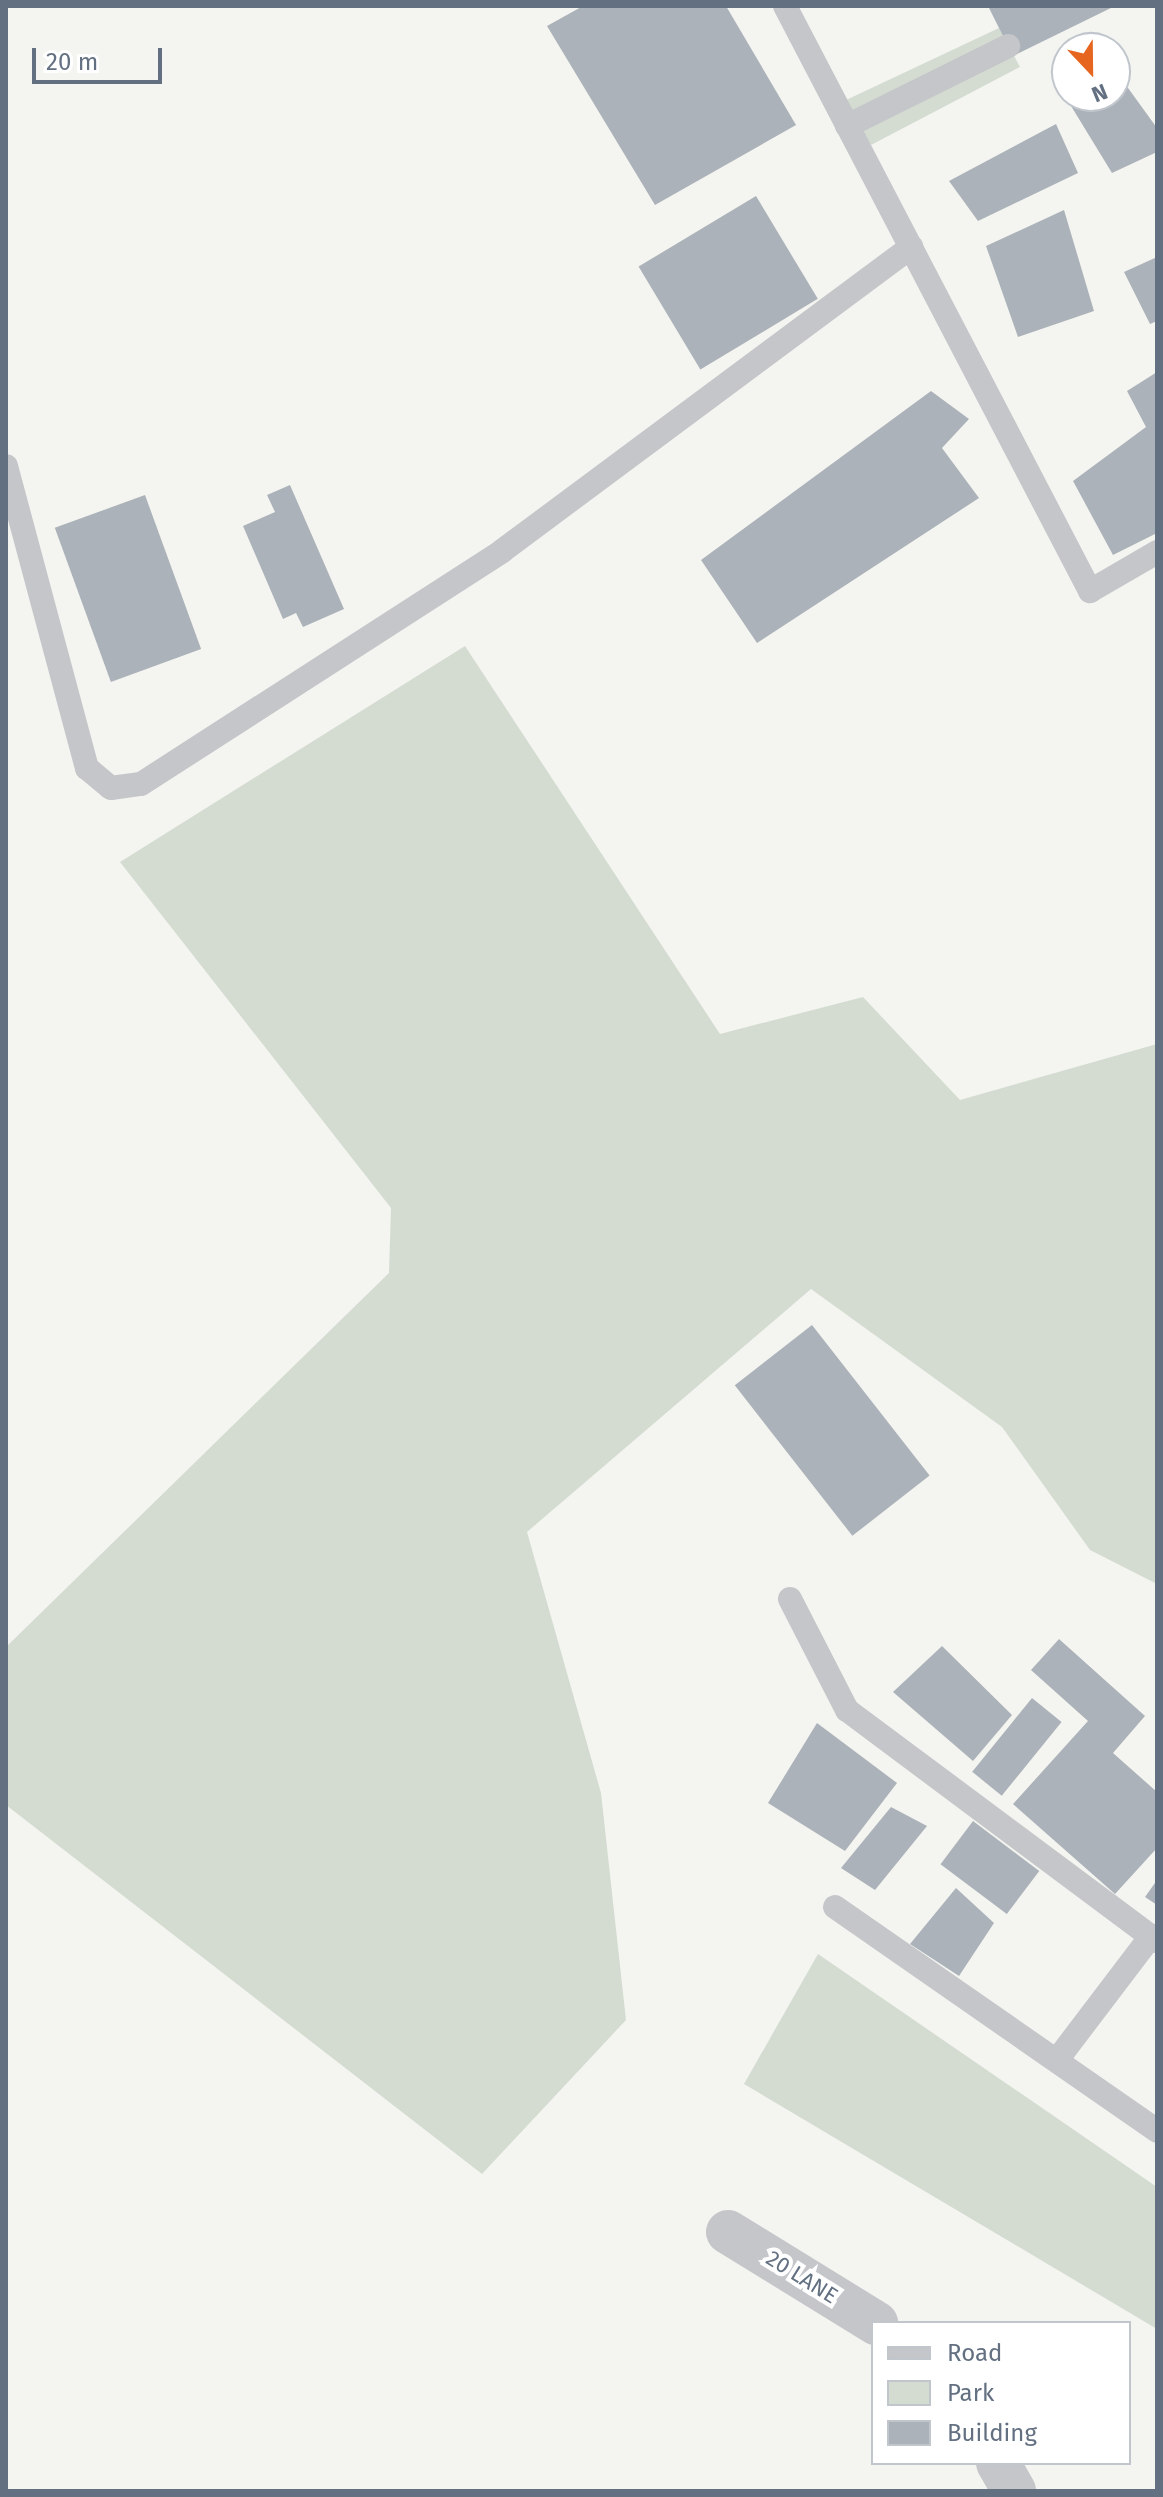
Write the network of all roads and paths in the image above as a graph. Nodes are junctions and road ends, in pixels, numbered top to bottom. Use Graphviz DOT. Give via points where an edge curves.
graph roads {
  1 [pos="785,6"];
  2 [pos="1008,46"];
  3 [pos="847,126"];
  4 [pos="911,247"];
  5 [pos="6,466"];
  6 [pos="1157,552"];
  7 [pos="790,1599"];
  8 [pos="835,1907"];
  9 [pos="1154,1939"];
  10 [pos="1060,2056"];
  11 [pos="1157,2131"];
  12 [pos="728,2232"];
  13 [pos="873,2321"];
  14 [pos="999,2465"];
  15 [pos="1014,2491"];
  1 -- 3 [label="lane"];
  2 -- 3 [label="lane"];
  3 -- 4 [label="lane"];
  4 -- 5 [label="lane" via="502,551 141,784 111,788 87,768"];
  4 -- 6 [label="lane" via="1090,591"];
  7 -- 9 [label="lane" via="847,1710"];
  8 -- 10 [label="lane"];
  9 -- 10 [label="lane"];
  10 -- 11 [label="lane"];
  12 -- 13 [label="street, 20 LANE"];
  14 -- 15 [label="street"];
}
